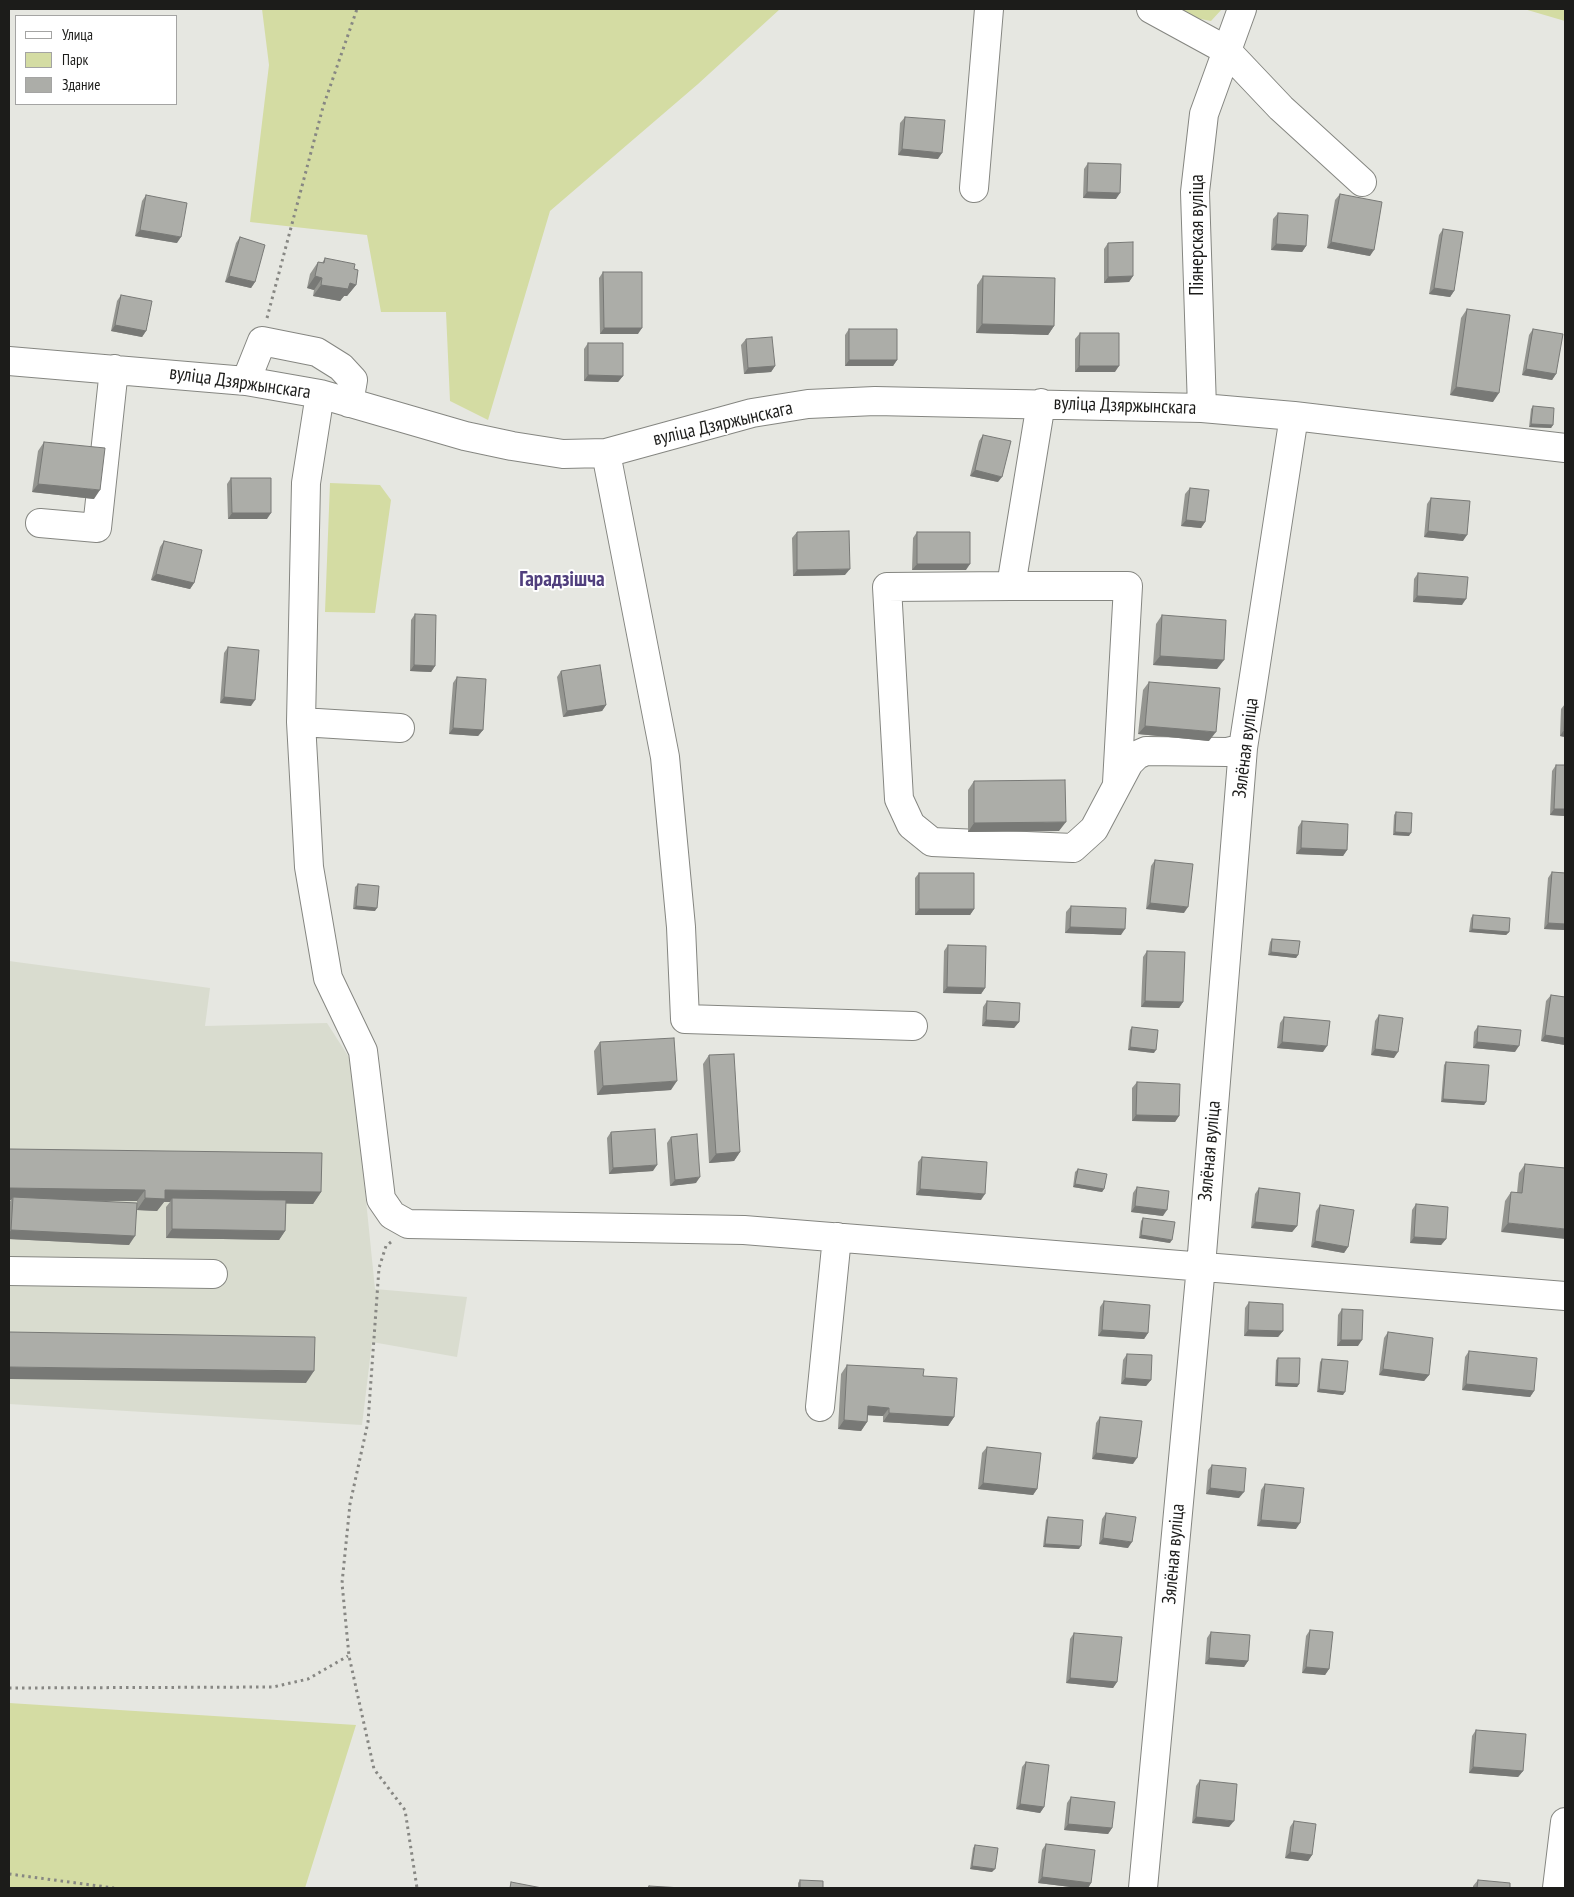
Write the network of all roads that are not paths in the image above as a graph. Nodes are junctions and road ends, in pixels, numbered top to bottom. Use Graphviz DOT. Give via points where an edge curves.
graph roads {
  1 [pos="989,9"];
  2 [pos="1151,9"];
  3 [pos="1242,9"];
  4 [pos="1226,50"];
  5 [pos="1362,182"];
  6 [pos="974,188"];
  7 [pos="9,361"];
  8 [pos="114,369"];
  9 [pos="246,381"];
  10 [pos="320,394"];
  11 [pos="349,403"];
  12 [pos="1041,403"];
  13 [pos="1202,408"];
  14 [pos="1294,416"];
  15 [pos="1565,448"];
  16 [pos="606,453"];
  17 [pos="40,523"];
  18 [pos="1011,586"];
  19 [pos="301,722"];
  20 [pos="400,728"];
  21 [pos="1243,748"];
  22 [pos="1118,784"];
  23 [pos="913,1026"];
  24 [pos="837,1237"];
  25 [pos="1201,1266"];
  26 [pos="9,1271"];
  27 [pos="213,1274"];
  28 [pos="1565,1296"];
  29 [pos="820,1407"];
  30 [pos="1565,1822"];
  31 [pos="1143,1888"];
  32 [pos="1557,1888"];
  1 -- 6 [label="street"];
  2 -- 4 [label="street"];
  3 -- 4 [label="street, Піянерская вуліца"];
  4 -- 5 [label="street" via="1281,108"];
  4 -- 13 [label="street, Піянерская вуліца" via="1204,114 1195,192"];
  7 -- 8 [label="street, вуліца Дзяржынскага"];
  8 -- 9 [label="street, вуліца Дзяржынскага"];
  8 -- 17 [label="street" via="97,528"];
  9 -- 10 [label="street, вуліца Дзяржынскага"];
  9 -- 11 [label="street" via="262,341 317,352 341,367 353,380"];
  10 -- 11 [label="street, вуліца Дзяржынскага"];
  10 -- 19 [label="street" via="306,483"];
  11 -- 16 [label="street, вуліца Дзяржынскага" via="512,446 563,454"];
  12 -- 13 [label="street, вуліца Дзяржынскага"];
  12 -- 16 [label="street, вуліца Дзяржынскага" via="875,401 808,404 752,413"];
  12 -- 18 [label="street"];
  13 -- 14 [label="street, вуліца Дзяржынскага"];
  14 -- 15 [label="street, вуліца Дзяржынскага"];
  14 -- 21 [label="street, Зялёная вуліца"];
  16 -- 23 [label="street" via="664,757 681,927 685,1019"];
  18 -- 22 [label="street" via="1128,586"];
  18 -- 22 [label="street" via="888,587 899,799 911,825 932,842 1073,848 1094,829"];
  19 -- 20 [label="street"];
  19 -- 24 [label="street" via="310,867 328,978 363,1051 381,1198 392,1215 408,1224 744,1230"];
  21 -- 22 [label="street" via="1227,752 1146,751 1128,763"];
  21 -- 25 [label="street, Зялёная вуліца"];
  24 -- 25 [label="street"];
  24 -- 29 [label="street"];
  25 -- 28 [label="street"];
  25 -- 31 [label="street, Зялёная вуліца"];
  26 -- 27 [label="street"];
  30 -- 32 [label="street"];
}
